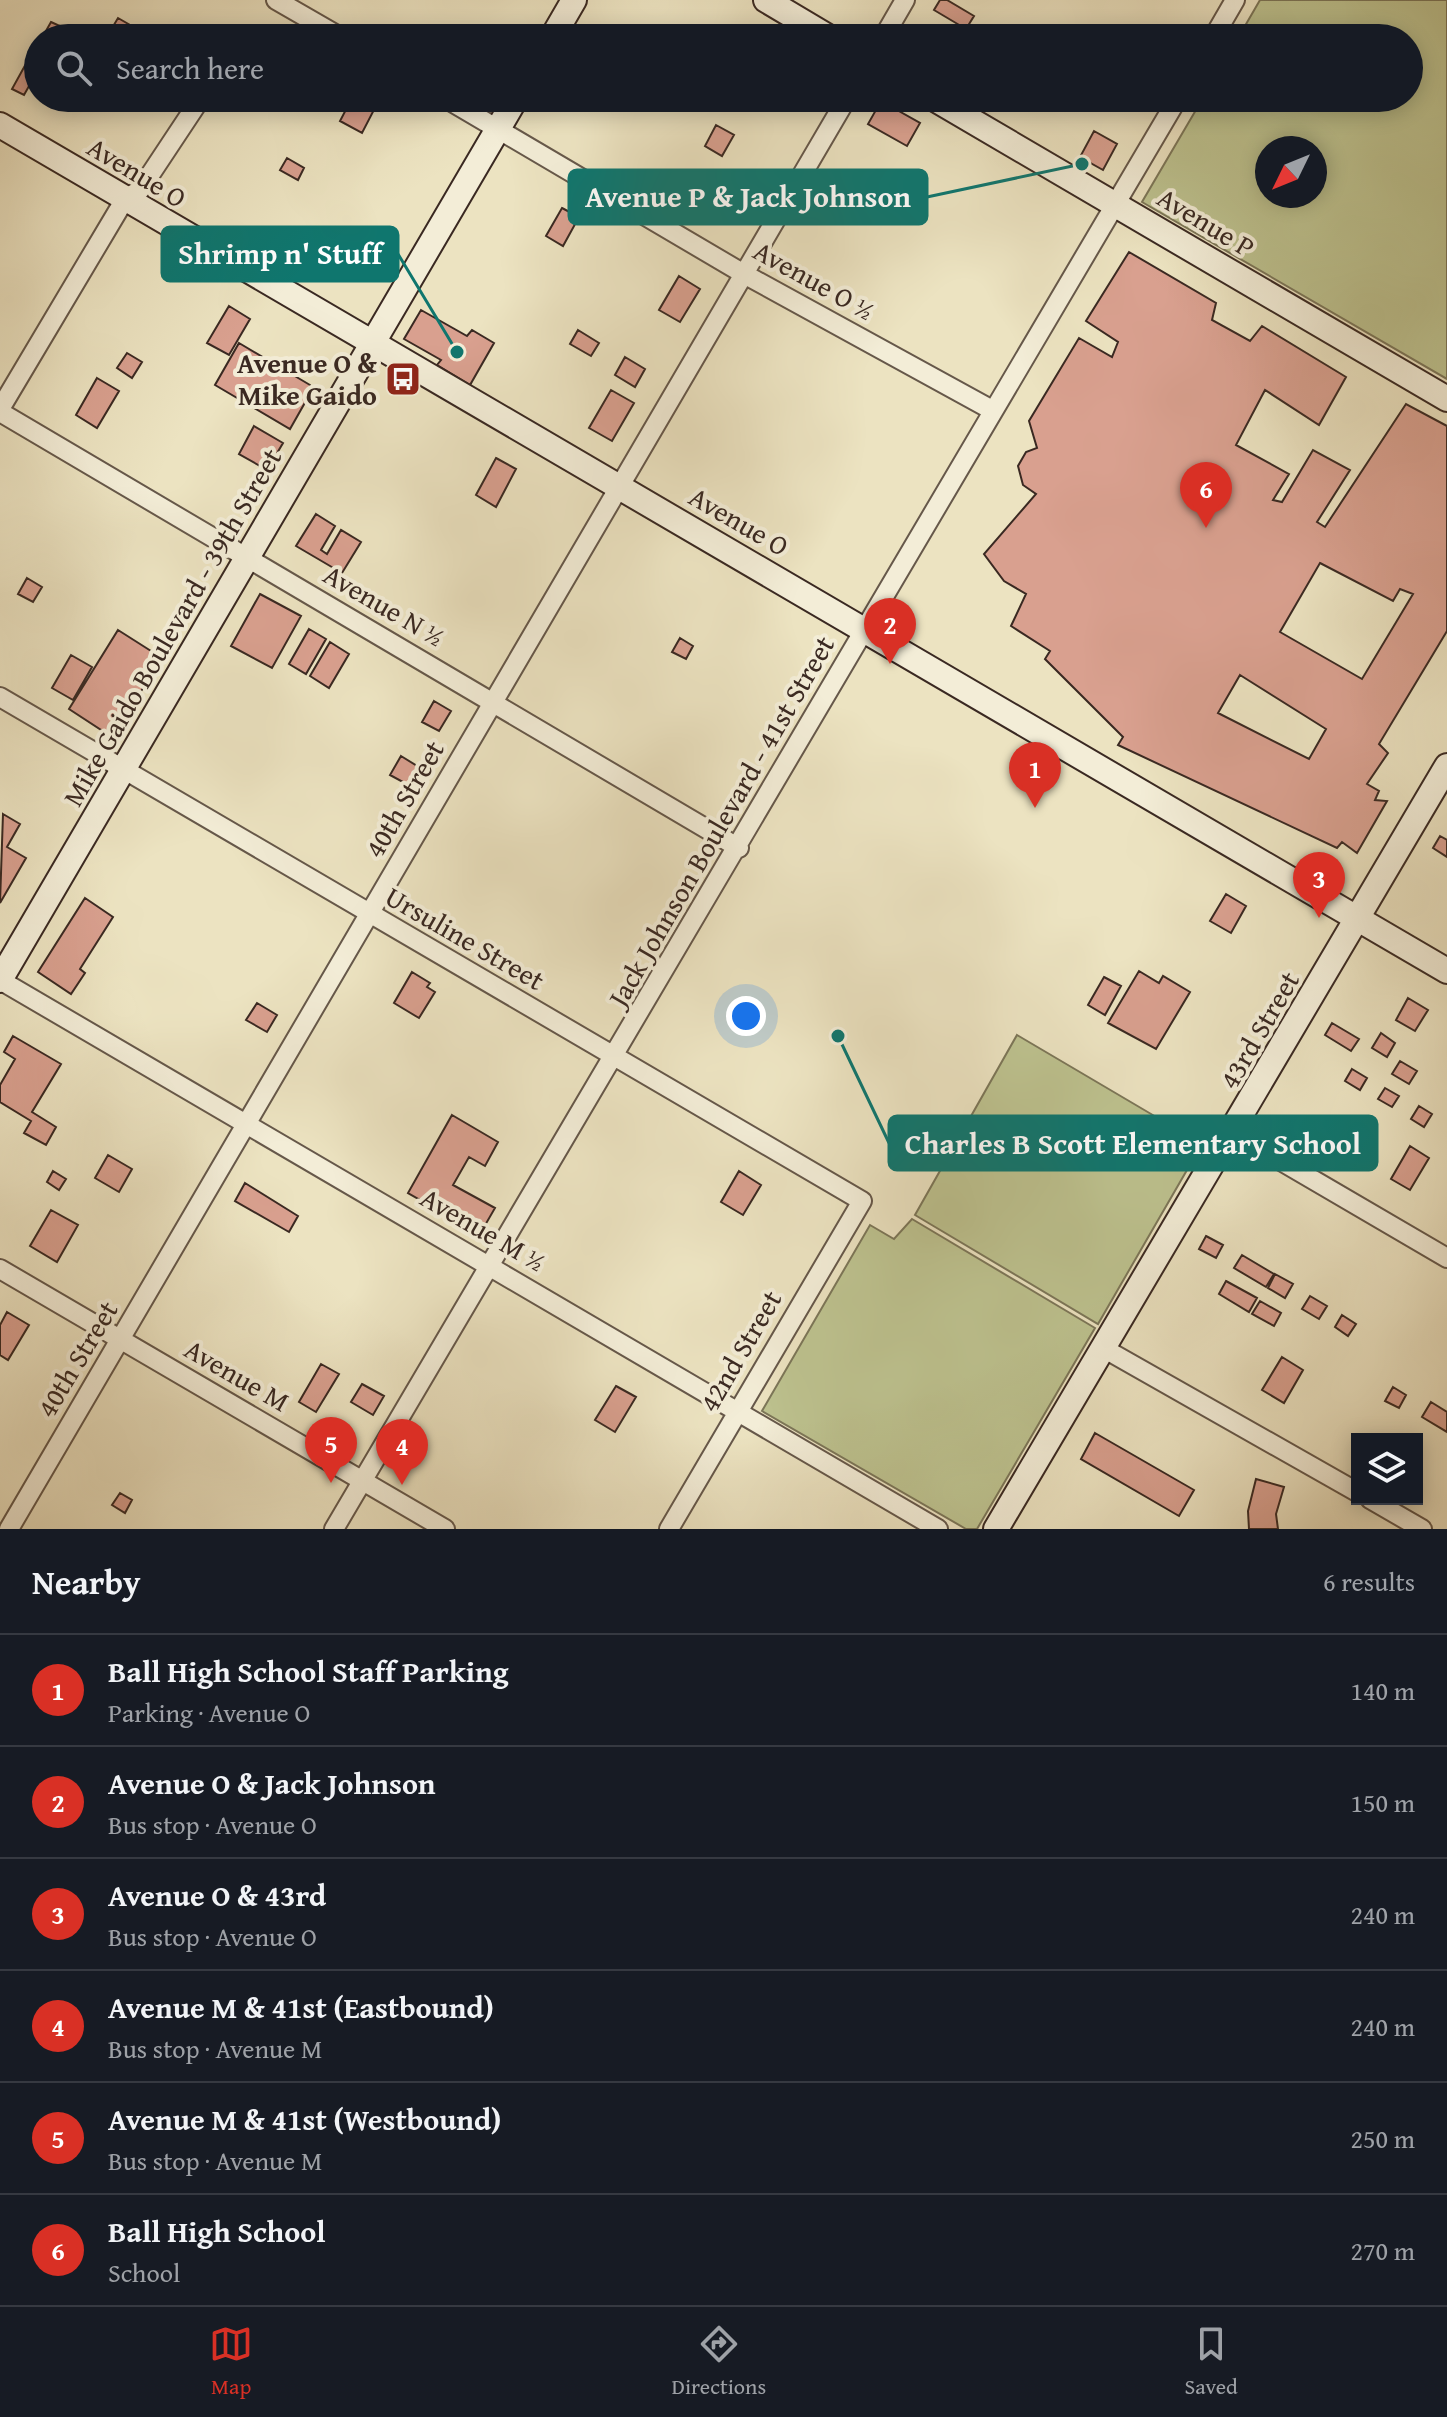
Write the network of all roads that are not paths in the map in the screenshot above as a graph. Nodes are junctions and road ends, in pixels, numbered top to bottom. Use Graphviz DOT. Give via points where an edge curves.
graph roads {
  1 [pos="276,0"];
  2 [pos="574,0"];
  3 [pos="766,0"];
  4 [pos="905,0"];
  5 [pos="1235,0"];
  6 [pos="318,24"];
  7 [pos="560,24"];
  8 [pos="806,24"];
  9 [pos="891,24"];
  10 [pos="1221,24"];
  11 [pos="192,112"];
  12 [pos="469,112"];
  13 [pos="508,112"];
  14 [pos="839,112"];
  15 [pos="957,112"];
  16 [pos="1170,112"];
  17 [pos="0,125"];
  18 [pos="498,129"];
  19 [pos="125,199"];
  20 [pos="1117,204"];
  21 [pos="744,274"];
  22 [pos="372,345"];
  23 [pos="1447,399"];
  24 [pos="992,410"];
  25 [pos="0,411"];
  26 [pos="619,486"];
  27 [pos="248,558"];
  28 [pos="866,630"];
  29 [pos="0,697"];
  30 [pos="494,702"];
  31 [pos="1447,766"];
  32 [pos="124,769"];
  33 [pos="739,848"];
  34 [pos="369,915"];
  35 [pos="1360,918"];
  36 [pos="1447,971"];
  37 [pos="0,980"];
  38 [pos="615,1057"];
  39 [pos="248,1126"];
  40 [pos="1233,1133"];
  41 [pos="862,1201"];
  42 [pos="1447,1258"];
  43 [pos="490,1266"];
  44 [pos="0,1269"];
  45 [pos="122,1340"];
  46 [pos="1103,1348"];
  47 [pos="739,1410"];
  48 [pos="363,1481"];
  49 [pos="1351,1489"];
  50 [pos="1380,1505"];
  51 [pos="9,1529"];
  52 [pos="334,1529"];
  53 [pos="445,1529"];
  54 [pos="669,1529"];
  55 [pos="938,1529"];
  56 [pos="996,1529"];
  57 [pos="1422,1529"];
  1 -- 6 [label="street"];
  2 -- 7 [label="main road"];
  3 -- 8 [label="main road"];
  4 -- 9 [label="street"];
  5 -- 10 [label="street"];
  11 -- 19 [label="street" via="140,190"];
  12 -- 18 [label="street, Avenue O ½"];
  13 -- 18 [label="main road, Mike Gaido Boulevard - 39th Street"];
  14 -- 21 [label="street, 40th Street"];
  15 -- 20 [label="main road, Avenue P"];
  16 -- 20 [label="street, Jack Johnson Boulevard - 41st Street"];
  17 -- 19 [label="main road, Avenue O"];
  18 -- 21 [label="street, Avenue O ½"];
  18 -- 22 [label="main road, Mike Gaido Boulevard - 39th Street"];
  19 -- 22 [label="main road, Avenue O"];
  19 -- 25 [label="street"];
  20 -- 23 [label="main road, Avenue P"];
  20 -- 24 [label="street, Jack Johnson Boulevard - 41st Street"];
  21 -- 24 [label="street, Avenue O ½"];
  21 -- 26 [label="street, 40th Street"];
  22 -- 26 [label="main road, Avenue O"];
  22 -- 27 [label="main road, Mike Gaido Boulevard - 39th Street"];
  24 -- 28 [label="street, Jack Johnson Boulevard - 41st Street"];
  25 -- 27 [label="street, Avenue N ½"];
  26 -- 28 [label="main road, Avenue O"];
  26 -- 30 [label="street, 40th Street"];
  27 -- 30 [label="street, Avenue N ½"];
  27 -- 32 [label="main road, Mike Gaido Boulevard - 39th Street"];
  28 -- 33 [label="street, Jack Johnson Boulevard - 41st Street"];
  28 -- 35 [label="main road, Avenue O"];
  29 -- 32 [label="street, Ursuline Street"];
  30 -- 33 [label="street, Avenue N ½"];
  30 -- 34 [label="street, 40th Street"];
  31 -- 35 [label="main road, 43rd Street"];
  32 -- 34 [label="street, Ursuline Street"];
  32 -- 37 [label="main road, Mike Gaido Boulevard - 39th Street"];
  33 -- 38 [label="street, Jack Johnson Boulevard - 41st Street"];
  34 -- 38 [label="street, Ursuline Street"];
  34 -- 39 [label="street, 40th Street"];
  35 -- 36 [label="main road, Avenue O"];
  35 -- 40 [label="main road, 43rd Street"];
  37 -- 39 [label="street, Avenue M ½"];
  38 -- 41 [label="street, Ursuline Street"];
  38 -- 43 [label="street, Jack Johnson Boulevard - 41st Street"];
  39 -- 43 [label="street, Avenue M ½"];
  39 -- 45 [label="street, 40th Street"];
  40 -- 42 [label="street"];
  40 -- 46 [label="main road, 43rd Street"];
  41 -- 47 [label="street, 42nd Street"];
  43 -- 47 [label="street, Avenue M ½"];
  43 -- 48 [label="street, Jack Johnson Boulevard - 41st Street"];
  44 -- 45 [label="street, Avenue M"];
  45 -- 48 [label="street, Avenue M"];
  45 -- 51 [label="street, 40th Street"];
  46 -- 49 [label="street"];
  46 -- 56 [label="main road, 43rd Street"];
  47 -- 54 [label="street, 42nd Street"];
  47 -- 55 [label="street, Avenue M ½"];
  48 -- 52 [label="street, Jack Johnson Boulevard - 41st Street"];
  48 -- 53 [label="street, Avenue M"];
  50 -- 57 [label="street"];
}
